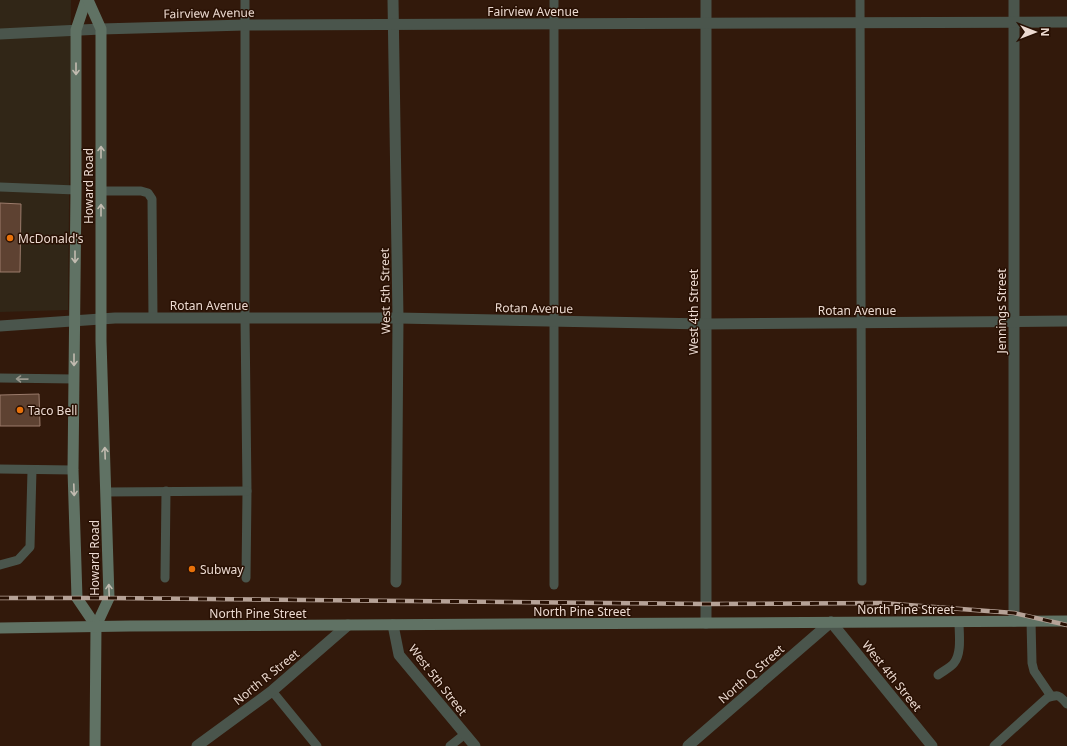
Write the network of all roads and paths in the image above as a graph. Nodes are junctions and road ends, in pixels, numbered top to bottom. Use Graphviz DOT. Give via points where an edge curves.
graph roads {
  1 [pos="87,0"];
  2 [pos="245,0"];
  3 [pos="393,0"];
  4 [pos="554,0"];
  5 [pos="706,0"];
  6 [pos="860,0"];
  7 [pos="1014,0"];
  8 [pos="1014,22"];
  9 [pos="1067,22"];
  10 [pos="706,23"];
  11 [pos="860,23"];
  12 [pos="554,24"];
  13 [pos="245,25"];
  14 [pos="393,25"];
  15 [pos="101,29"];
  16 [pos="76,30"];
  17 [pos="0,34"];
  18 [pos="0,186"];
  19 [pos="76,190"];
  20 [pos="101,191"];
  21 [pos="153,318"];
  22 [pos="245,318"];
  23 [pos="398,318"];
  24 [pos="101,319"];
  25 [pos="75,321"];
  26 [pos="555,321"];
  27 [pos="1014,322"];
  28 [pos="1067,322"];
  29 [pos="860,323"];
  30 [pos="706,324"];
  31 [pos="0,326"];
  32 [pos="0,378"];
  33 [pos="74,379"];
  34 [pos="0,469"];
  35 [pos="32,470"];
  36 [pos="73,470"];
  37 [pos="166,491"];
  38 [pos="247,491"];
  39 [pos="106,492"];
  40 [pos="0,565"];
  41 [pos="165,578"];
  42 [pos="246,578"];
  43 [pos="862,581"];
  44 [pos="396,582"];
  45 [pos="554,585"];
  46 [pos="1014,621"];
  47 [pos="1031,621"];
  48 [pos="1067,621"];
  49 [pos="831,622"];
  50 [pos="959,622"];
  51 [pos="706,623"];
  52 [pos="348,625"];
  53 [pos="393,625"];
  54 [pos="96,626"];
  55 [pos="0,628"];
  56 [pos="938,675"];
  57 [pos="272,691"];
  58 [pos="1051,696"];
  59 [pos="1067,704"];
  60 [pos="464,734"];
  61 [pos="95,746"];
  62 [pos="197,746"];
  63 [pos="316,746"];
  64 [pos="450,746"];
  65 [pos="475,746"];
  66 [pos="688,746"];
  67 [pos="932,746"];
  68 [pos="994,746"];
  1 -- 15 [label="main road, Howard Road"];
  1 -- 16 [label="main road, Howard Road"];
  2 -- 13 [label="lane"];
  3 -- 14 [label="street, West 5th Street"];
  4 -- 12 [label="lane"];
  5 -- 10 [label="street, West 4th Street"];
  6 -- 11 [label="lane"];
  7 -- 8 [label="street, Jennings Street"];
  8 -- 9 [label="street, Fairview Avenue"];
  8 -- 11 [label="street, Fairview Avenue"];
  8 -- 27 [label="street, Jennings Street"];
  10 -- 11 [label="street, Fairview Avenue"];
  10 -- 12 [label="street, Fairview Avenue"];
  10 -- 30 [label="street, West 4th Street"];
  11 -- 29 [label="lane"];
  12 -- 14 [label="street, Fairview Avenue"];
  12 -- 26 [label="lane"];
  13 -- 14 [label="street, Fairview Avenue"];
  13 -- 15 [label="street, Fairview Avenue"];
  13 -- 22 [label="lane"];
  14 -- 23 [label="street, West 5th Street"];
  15 -- 16 [label="street, Fairview Avenue"];
  20 -- 15 [label="main road, Howard Road, one-way"];
  16 -- 17 [label="street, Fairview Avenue"];
  16 -- 19 [label="main road, Howard Road, one-way"];
  18 -- 19 [label="lane"];
  19 -- 25 [label="main road, Howard Road, one-way"];
  20 -- 21 [label="lane" via="141,191 148,193 152,198"];
  24 -- 20 [label="main road, Howard Road, one-way"];
  21 -- 22 [label="street, Rotan Avenue"];
  21 -- 24 [label="street, Rotan Avenue"];
  22 -- 23 [label="street, Rotan Avenue"];
  22 -- 38 [label="lane"];
  23 -- 26 [label="street, Rotan Avenue"];
  23 -- 44 [label="street, West 5th Street"];
  24 -- 25 [label="street, Rotan Avenue"];
  39 -- 24 [label="main road, Howard Road, one-way"];
  25 -- 31 [label="street, Rotan Avenue"];
  25 -- 33 [label="main road, Howard Road, one-way"];
  26 -- 30 [label="street, Rotan Avenue"];
  26 -- 45 [label="lane"];
  27 -- 28 [label="street, Rotan Avenue"];
  27 -- 29 [label="street, Rotan Avenue"];
  27 -- 46 [label="street, Jennings Street"];
  29 -- 30 [label="street, Rotan Avenue"];
  29 -- 43 [label="lane"];
  30 -- 51 [label="street, West 4th Street"];
  33 -- 32 [label="lane, one-way"];
  33 -- 36 [label="main road, Howard Road"];
  34 -- 35 [label="lane"];
  35 -- 36 [label="lane"];
  35 -- 40 [label="lane" via="30,547 18,560"];
  36 -- 54 [label="main road, Howard Road, one-way" via="77,598"];
  37 -- 38 [label="lane"];
  37 -- 39 [label="lane"];
  37 -- 41 [label="lane"];
  38 -- 42 [label="lane"];
  54 -- 39 [label="main road, Howard Road, one-way" via="110,598"];
  46 -- 47 [label="main road, North Pine Street"];
  46 -- 50 [label="main road, North Pine Street"];
  47 -- 48 [label="main road, North Pine Street"];
  47 -- 58 [label="lane" via="1034,671"];
  49 -- 50 [label="main road, North Pine Street"];
  49 -- 51 [label="main road, North Pine Street"];
  49 -- 66 [label="street, North Q Street"];
  49 -- 67 [label="street, West 4th Street"];
  50 -- 56 [label="lane" via="958,657"];
  51 -- 53 [label="main road, North Pine Street"];
  52 -- 53 [label="main road, North Pine Street"];
  52 -- 54 [label="main road, North Pine Street"];
  52 -- 57 [label="street, North R Street"];
  53 -- 60 [label="street, West 5th Street" via="399,654"];
  54 -- 55 [label="main road, North Pine Street"];
  54 -- 61 [label="main road"];
  57 -- 62 [label="street, North R Street"];
  57 -- 63 [label="lane"];
  58 -- 59 [label="lane" via="1060,696"];
  58 -- 68 [label="lane"];
  60 -- 64 [label="lane"];
  60 -- 65 [label="street, West 5th Street"];
}
